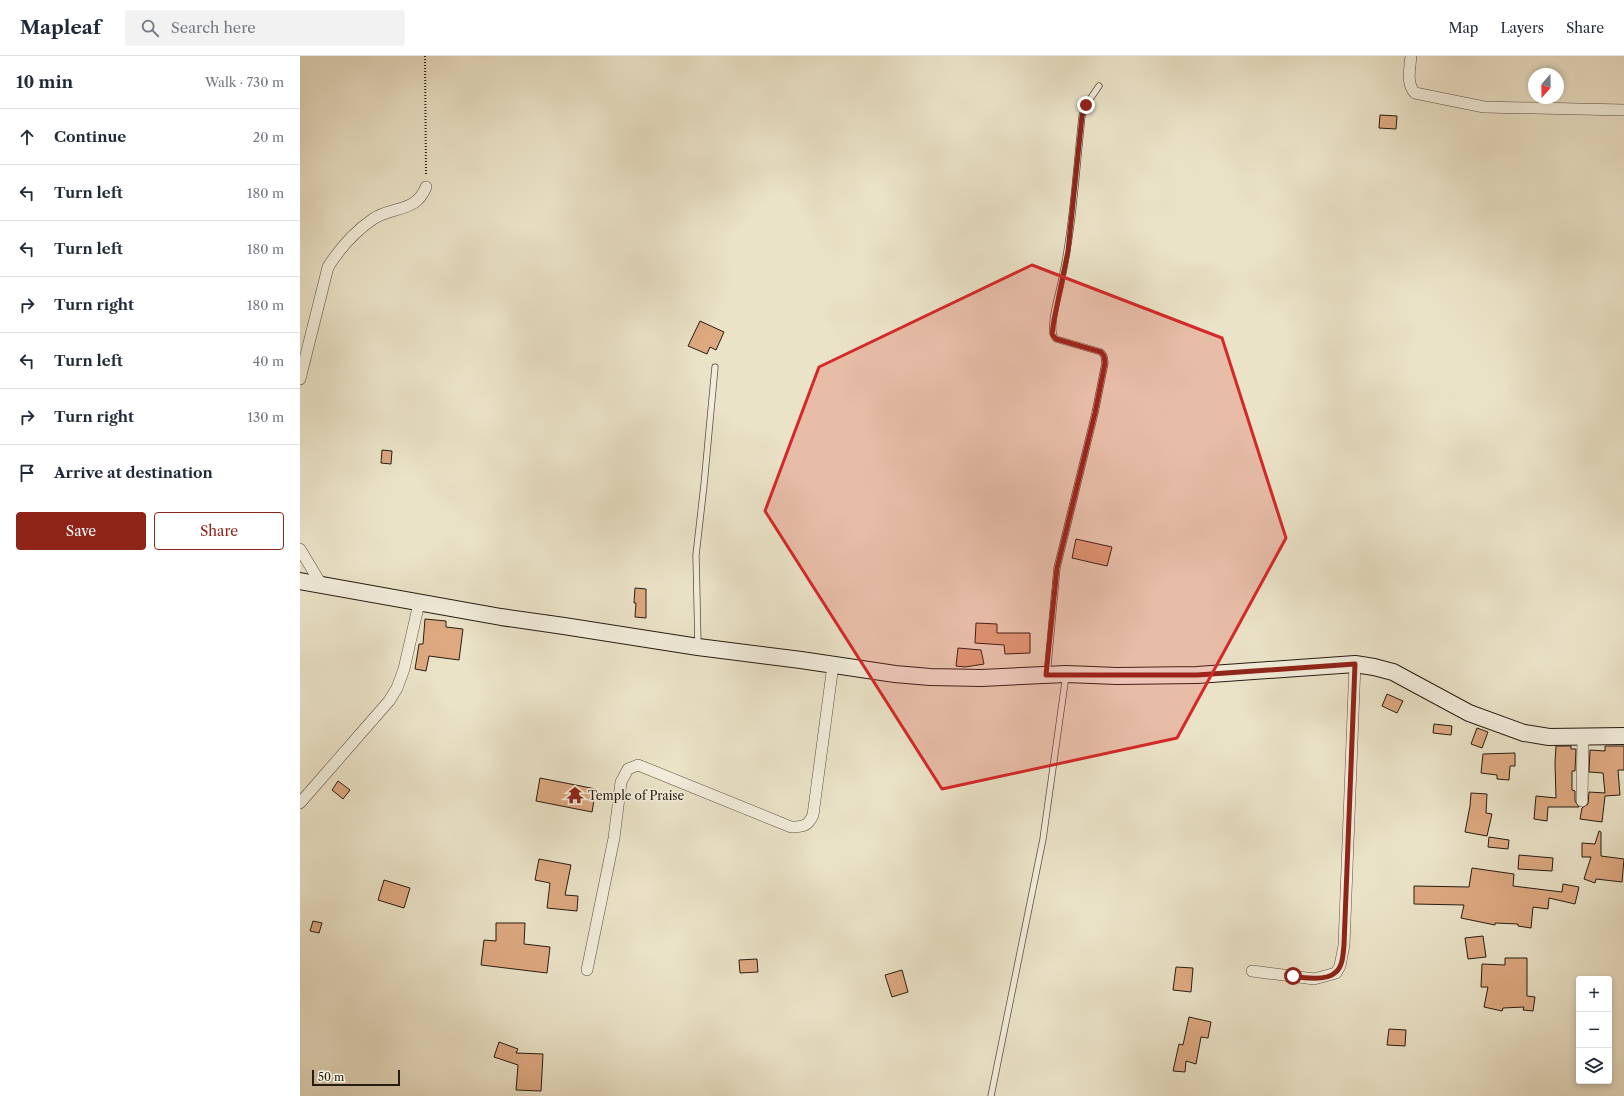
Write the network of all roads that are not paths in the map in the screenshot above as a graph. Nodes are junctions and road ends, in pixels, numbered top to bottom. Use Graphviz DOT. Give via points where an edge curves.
graph roads {
  1 [pos="1410,56"];
  2 [pos="1099,86"];
  3 [pos="1624,110"];
  4 [pos="426,187"];
  5 [pos="715,367"];
  6 [pos="300,379"];
  7 [pos="300,549"];
  8 [pos="300,581"];
  9 [pos="321,584"];
  10 [pos="419,603"];
  11 [pos="698,647"];
  12 [pos="1355,664"];
  13 [pos="834,665"];
  14 [pos="1066,674"];
  15 [pos="1046,675"];
  16 [pos="1624,736"];
  17 [pos="1583,737"];
  18 [pos="1582,801"];
  19 [pos="300,803"];
  20 [pos="587,970"];
  21 [pos="1252,971"];
  22 [pos="991,1096"];
  1 -- 3 [label="street" via="1409,83 1415,93 1484,107"];
  2 -- 15 [label="lane" via="1082,116 1068,251 1052,334 1056,339 1101,352 1105,363 1057,568"];
  4 -- 6 [label="street" via="418,201 374,218 337,252 328,266"];
  5 -- 11 [label="lane" via="696,555"];
  7 -- 9 [label="street"];
  8 -- 9 [label="street"];
  9 -- 10 [label="street"];
  10 -- 11 [label="street"];
  10 -- 19 [label="street" via="404,669 397,688 389,701"];
  11 -- 13 [label="street"];
  12 -- 14 [label="street" via="1197,675"];
  12 -- 17 [label="street" via="1393,672 1469,713 1524,733"];
  12 -- 21 [label="street" via="1344,945 1340,966 1336,973 1314,979"];
  13 -- 15 [label="street" via="930,677"];
  13 -- 20 [label="street" via="813,815 809,823 803,827 792,827 638,765 628,769 621,782 614,838"];
  14 -- 15 [label="street"];
  14 -- 22 [label="lane" via="1042,847"];
  16 -- 17 [label="street"];
  17 -- 18 [label="street"];
}
